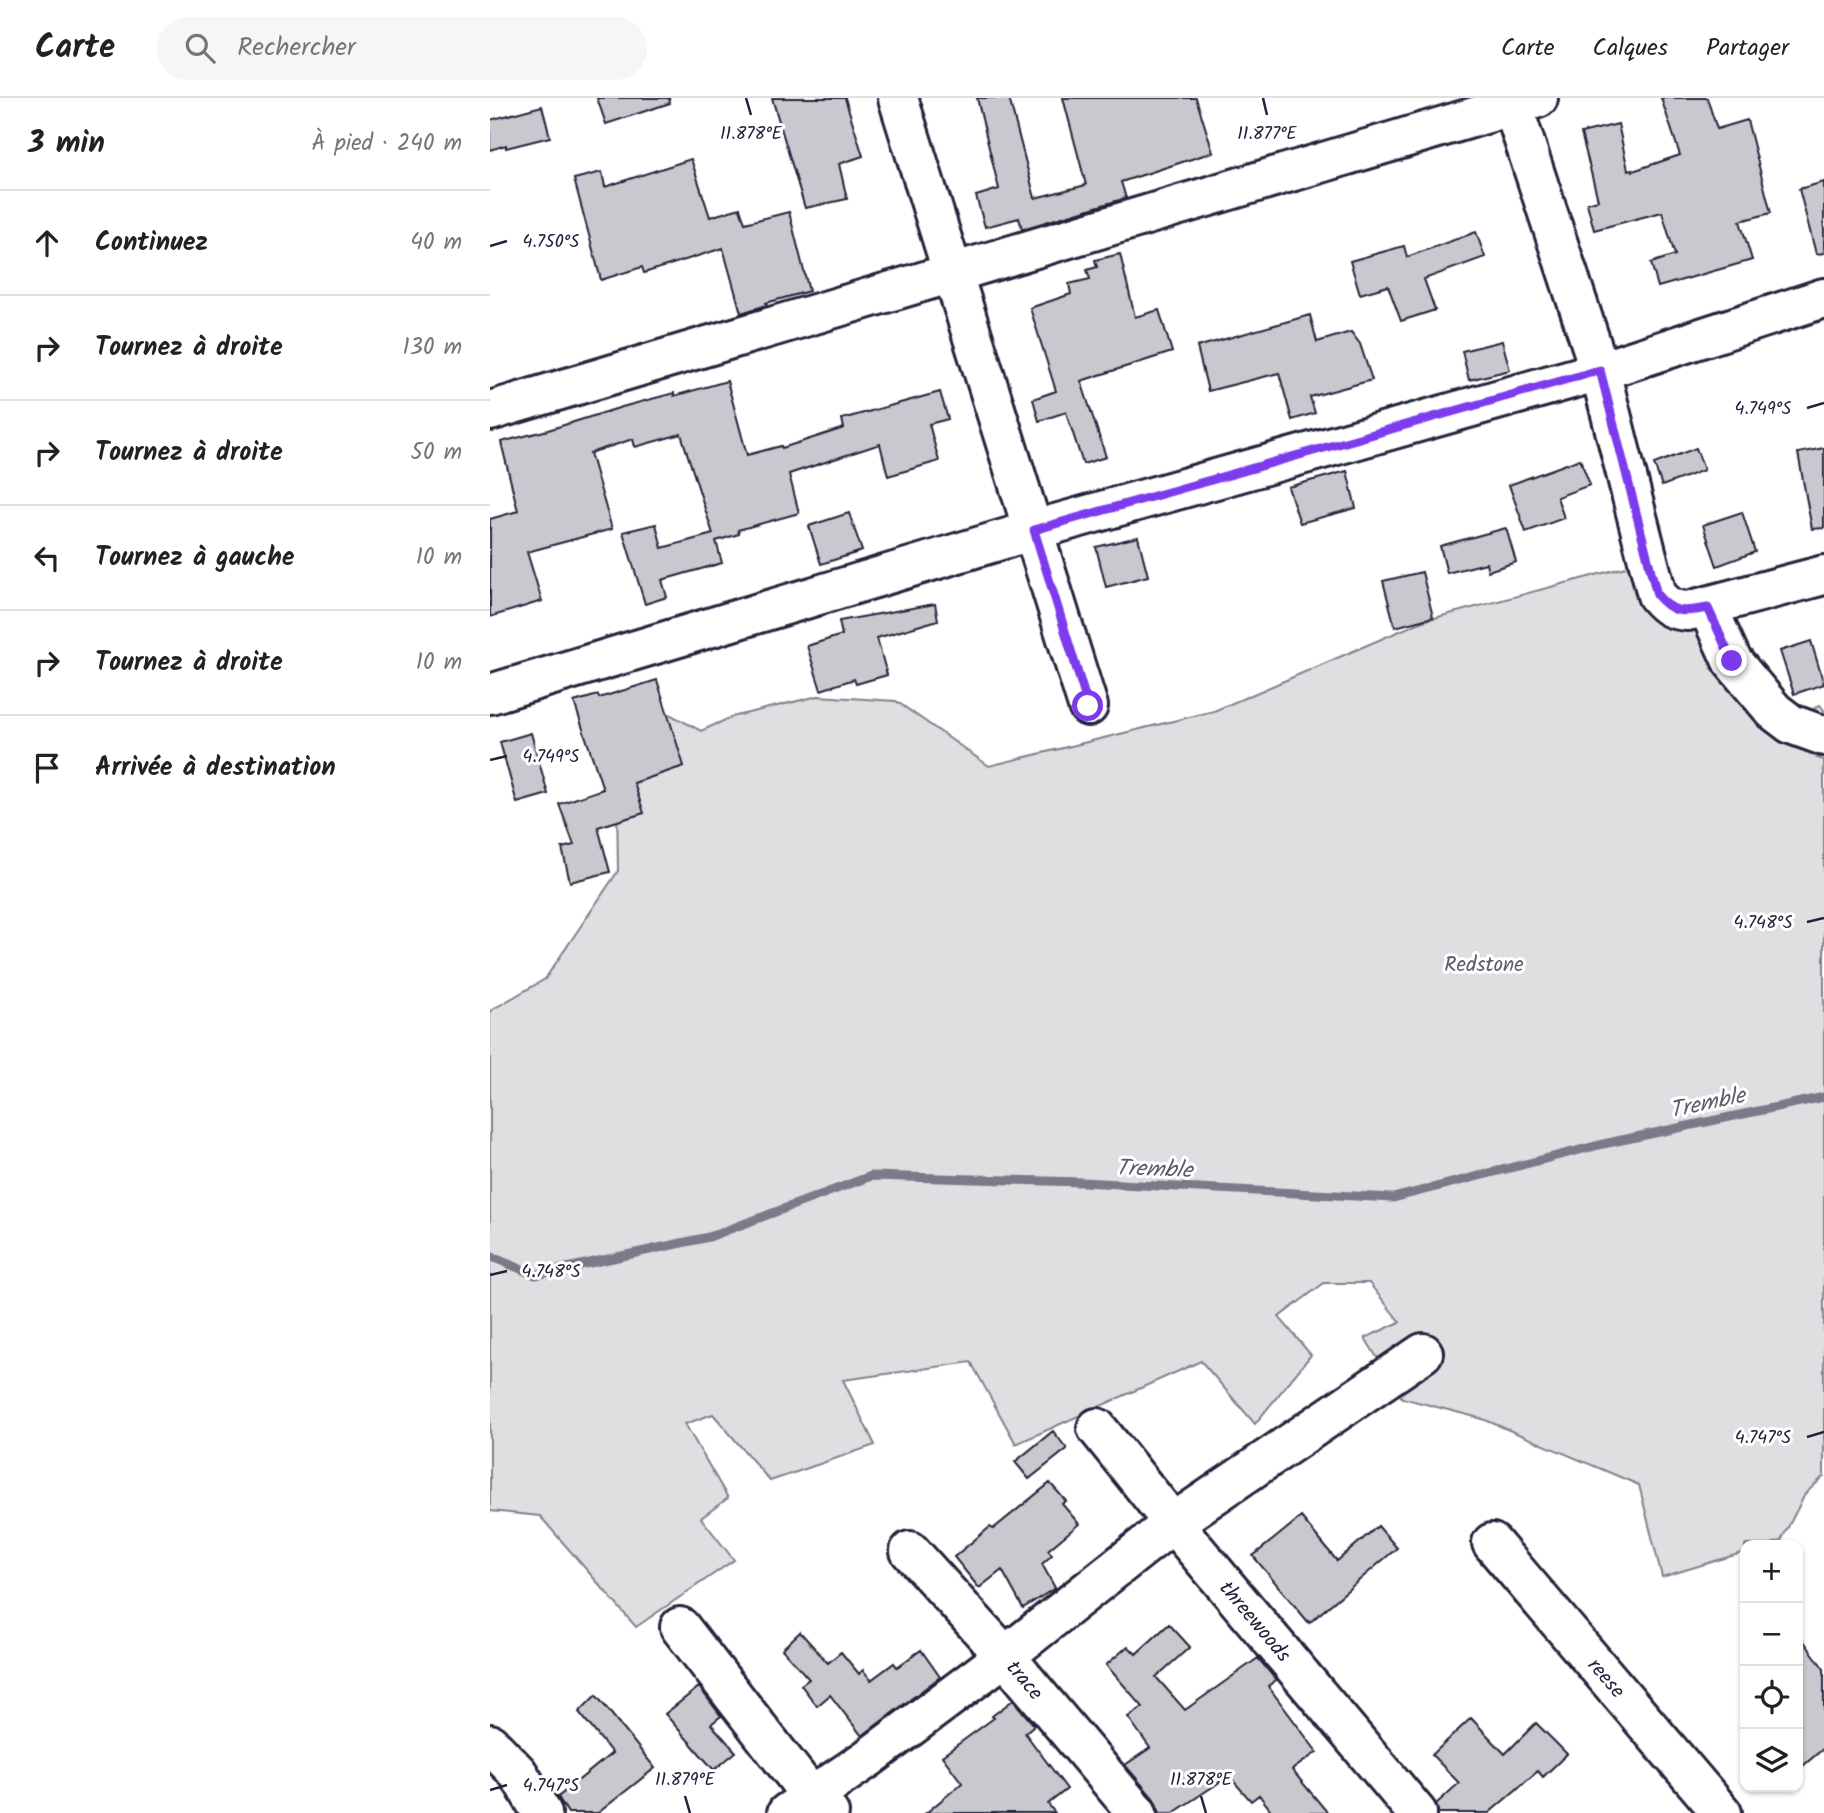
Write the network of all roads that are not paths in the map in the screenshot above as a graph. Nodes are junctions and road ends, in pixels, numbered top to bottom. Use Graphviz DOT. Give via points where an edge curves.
graph roads {
  1 [pos="898,98"];
  2 [pos="1520,101"];
  3 [pos="951,274"];
  4 [pos="1824,298"];
  5 [pos="1600,370"];
  6 [pos="490,411"];
  7 [pos="1034,530"];
  8 [pos="1824,575"];
  9 [pos="1708,608"];
  10 [pos="490,694"];
  11 [pos="1088,706"];
  12 [pos="1824,736"];
  13 [pos="1423,1353"];
  14 [pos="1097,1429"];
  15 [pos="1173,1523"];
  16 [pos="1492,1543"];
  17 [pos="910,1550"];
  18 [pos="680,1627"];
  19 [pos="1006,1656"];
  20 [pos="490,1744"];
  21 [pos="809,1807"];
  22 [pos="542,1813"];
  23 [pos="1137,1813"];
  24 [pos="1417,1813"];
  25 [pos="1722,1813"];
  1 -- 3 [label="street"];
  2 -- 3 [label="street"];
  2 -- 5 [label="street"];
  3 -- 6 [label="street"];
  3 -- 7 [label="street"];
  4 -- 5 [label="street"];
  5 -- 7 [label="street"];
  5 -- 9 [label="street" via="1657,595 1674,611"];
  7 -- 10 [label="street"];
  7 -- 11 [label="street"];
  8 -- 9 [label="street"];
  9 -- 12 [label="street" via="1732,661 1774,711 1791,724"];
  13 -- 15 [label="street"];
  14 -- 15 [label="street, threewoods"];
  15 -- 19 [label="street"];
  15 -- 24 [label="street, threewoods"];
  16 -- 25 [label="street, reese"];
  17 -- 19 [label="street, trace"];
  18 -- 21 [label="street"];
  19 -- 21 [label="street"];
  19 -- 23 [label="street, trace"];
  20 -- 22 [label="street" via="518,1773"];
}
